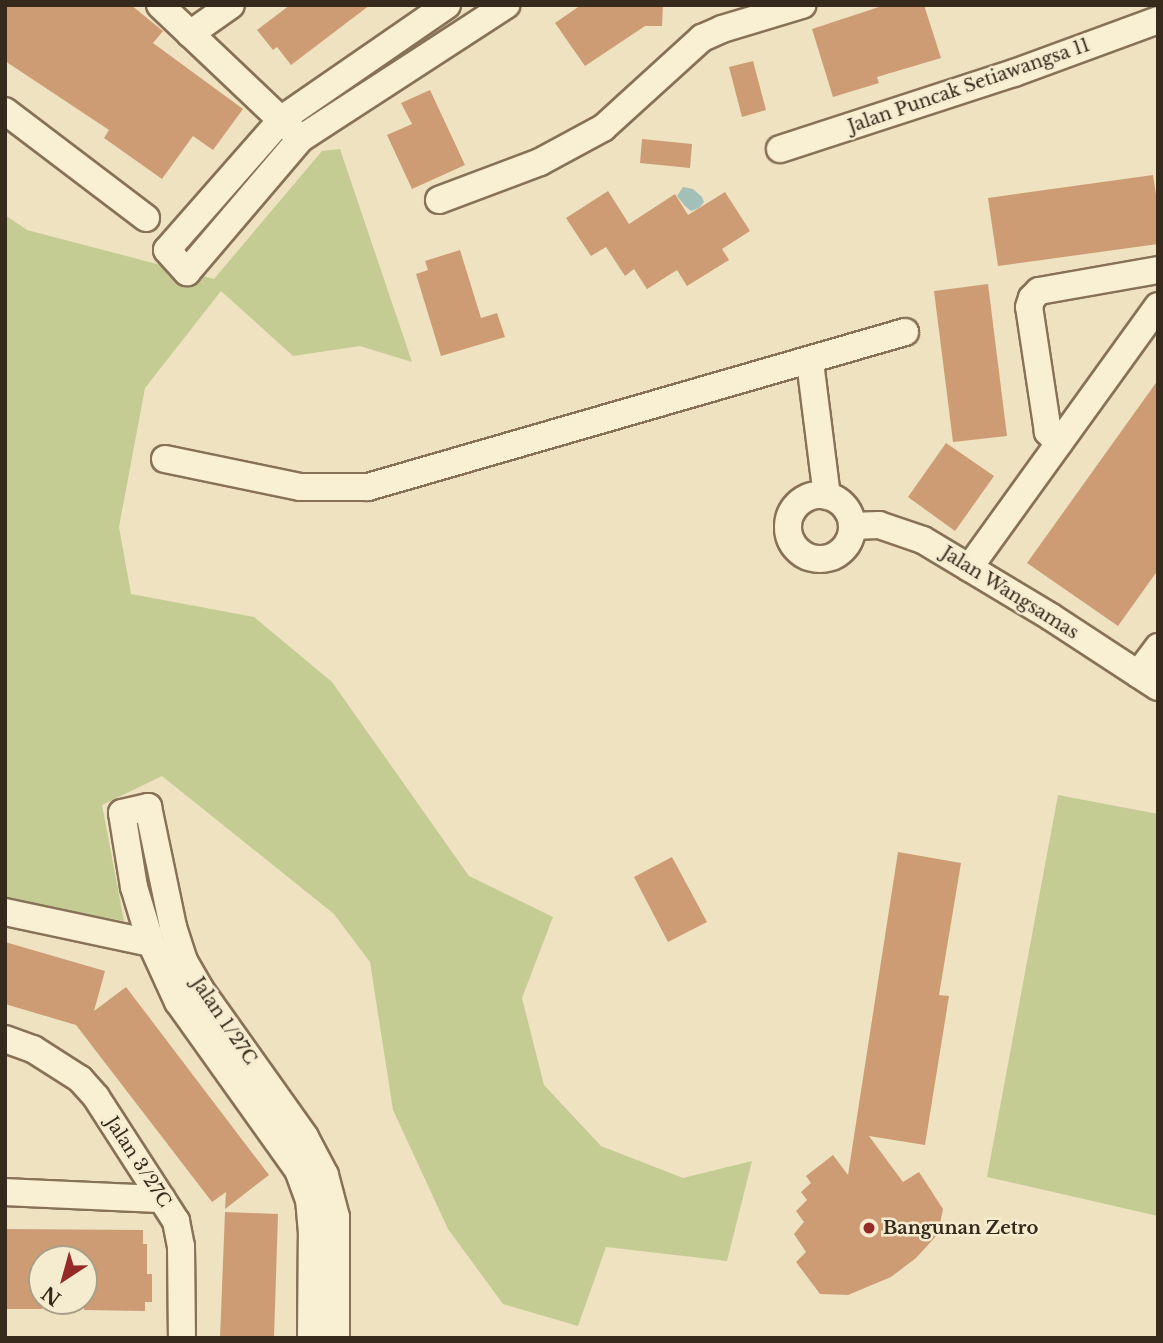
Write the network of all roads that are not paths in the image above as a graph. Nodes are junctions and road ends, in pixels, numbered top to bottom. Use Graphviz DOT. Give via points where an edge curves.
graph roads {
  1 [pos="160,5"];
  2 [pos="231,5"];
  3 [pos="447,5"];
  4 [pos="506,5"];
  5 [pos="803,5"];
  6 [pos="1158,20"];
  7 [pos="190,34"];
  8 [pos="5,111"];
  9 [pos="282,119"];
  10 [pos="300,139"];
  11 [pos="780,149"];
  12 [pos="439,200"];
  13 [pos="146,218"];
  14 [pos="1158,270"];
  15 [pos="1158,306"];
  16 [pos="905,332"];
  17 [pos="810,362"];
  18 [pos="1059,443"];
  19 [pos="164,459"];
  20 [pos="827,496"];
  21 [pos="852,526"];
  22 [pos="969,568"];
  23 [pos="1158,647"];
  24 [pos="1148,681"];
  25 [pos="5,912"];
  26 [pos="151,943"];
  27 [pos="5,1039"];
  28 [pos="5,1192"];
  29 [pos="162,1199"];
  30 [pos="182,1338"];
  31 [pos="311,1338"];
  32 [pos="335,1338"];
  1 -- 7 [label="street"];
  2 -- 7 [label="street"];
  3 -- 9 [label="street"];
  4 -- 10 [label="street"];
  5 -- 12 [label="street" via="702,38 603,128 540,162"];
  6 -- 11 [label="street, Jalan Puncak Setiawangsa 11" via="1014,73"];
  7 -- 9 [label="street"];
  8 -- 13 [label="street"];
  9 -- 10 [label="street"];
  9 -- 10 [label="street" via="167,250 187,272"];
  14 -- 18 [label="street" via="1039,291 1032,298 1048,432"];
  15 -- 18 [label="street"];
  16 -- 17 [label="street"];
  17 -- 19 [label="street" via="368,487 300,486"];
  17 -- 20 [label="street"];
  18 -- 22 [label="street"];
  20 -- 21 [label="street" via="844,506"];
  20 -- 21 [label="street" via="809,497 792,511 789,539 799,551 813,558 830,558 847,544"];
  21 -- 22 [label="street, Jalan Wangsamas" via="879,525 905,533"];
  22 -- 24 [label="street, Jalan Wangsamas"];
  23 -- 24 [label="street"];
  25 -- 26 [label="street"];
  26 -- 31 [label="street, Jalan 1/27C" via="178,1002 298,1170 309,1200 312,1233"];
  26 -- 32 [label="street, Jalan 1/27C" via="134,887 122,813 148,807 184,961 305,1138 325,1175 337,1217"];
  27 -- 29 [label="street, Jalan 3/27C" via="33,1049 80,1079"];
  28 -- 29 [label="street"];
  29 -- 30 [label="street, Jalan 3/27C" via="176,1221 181,1246"];
}
